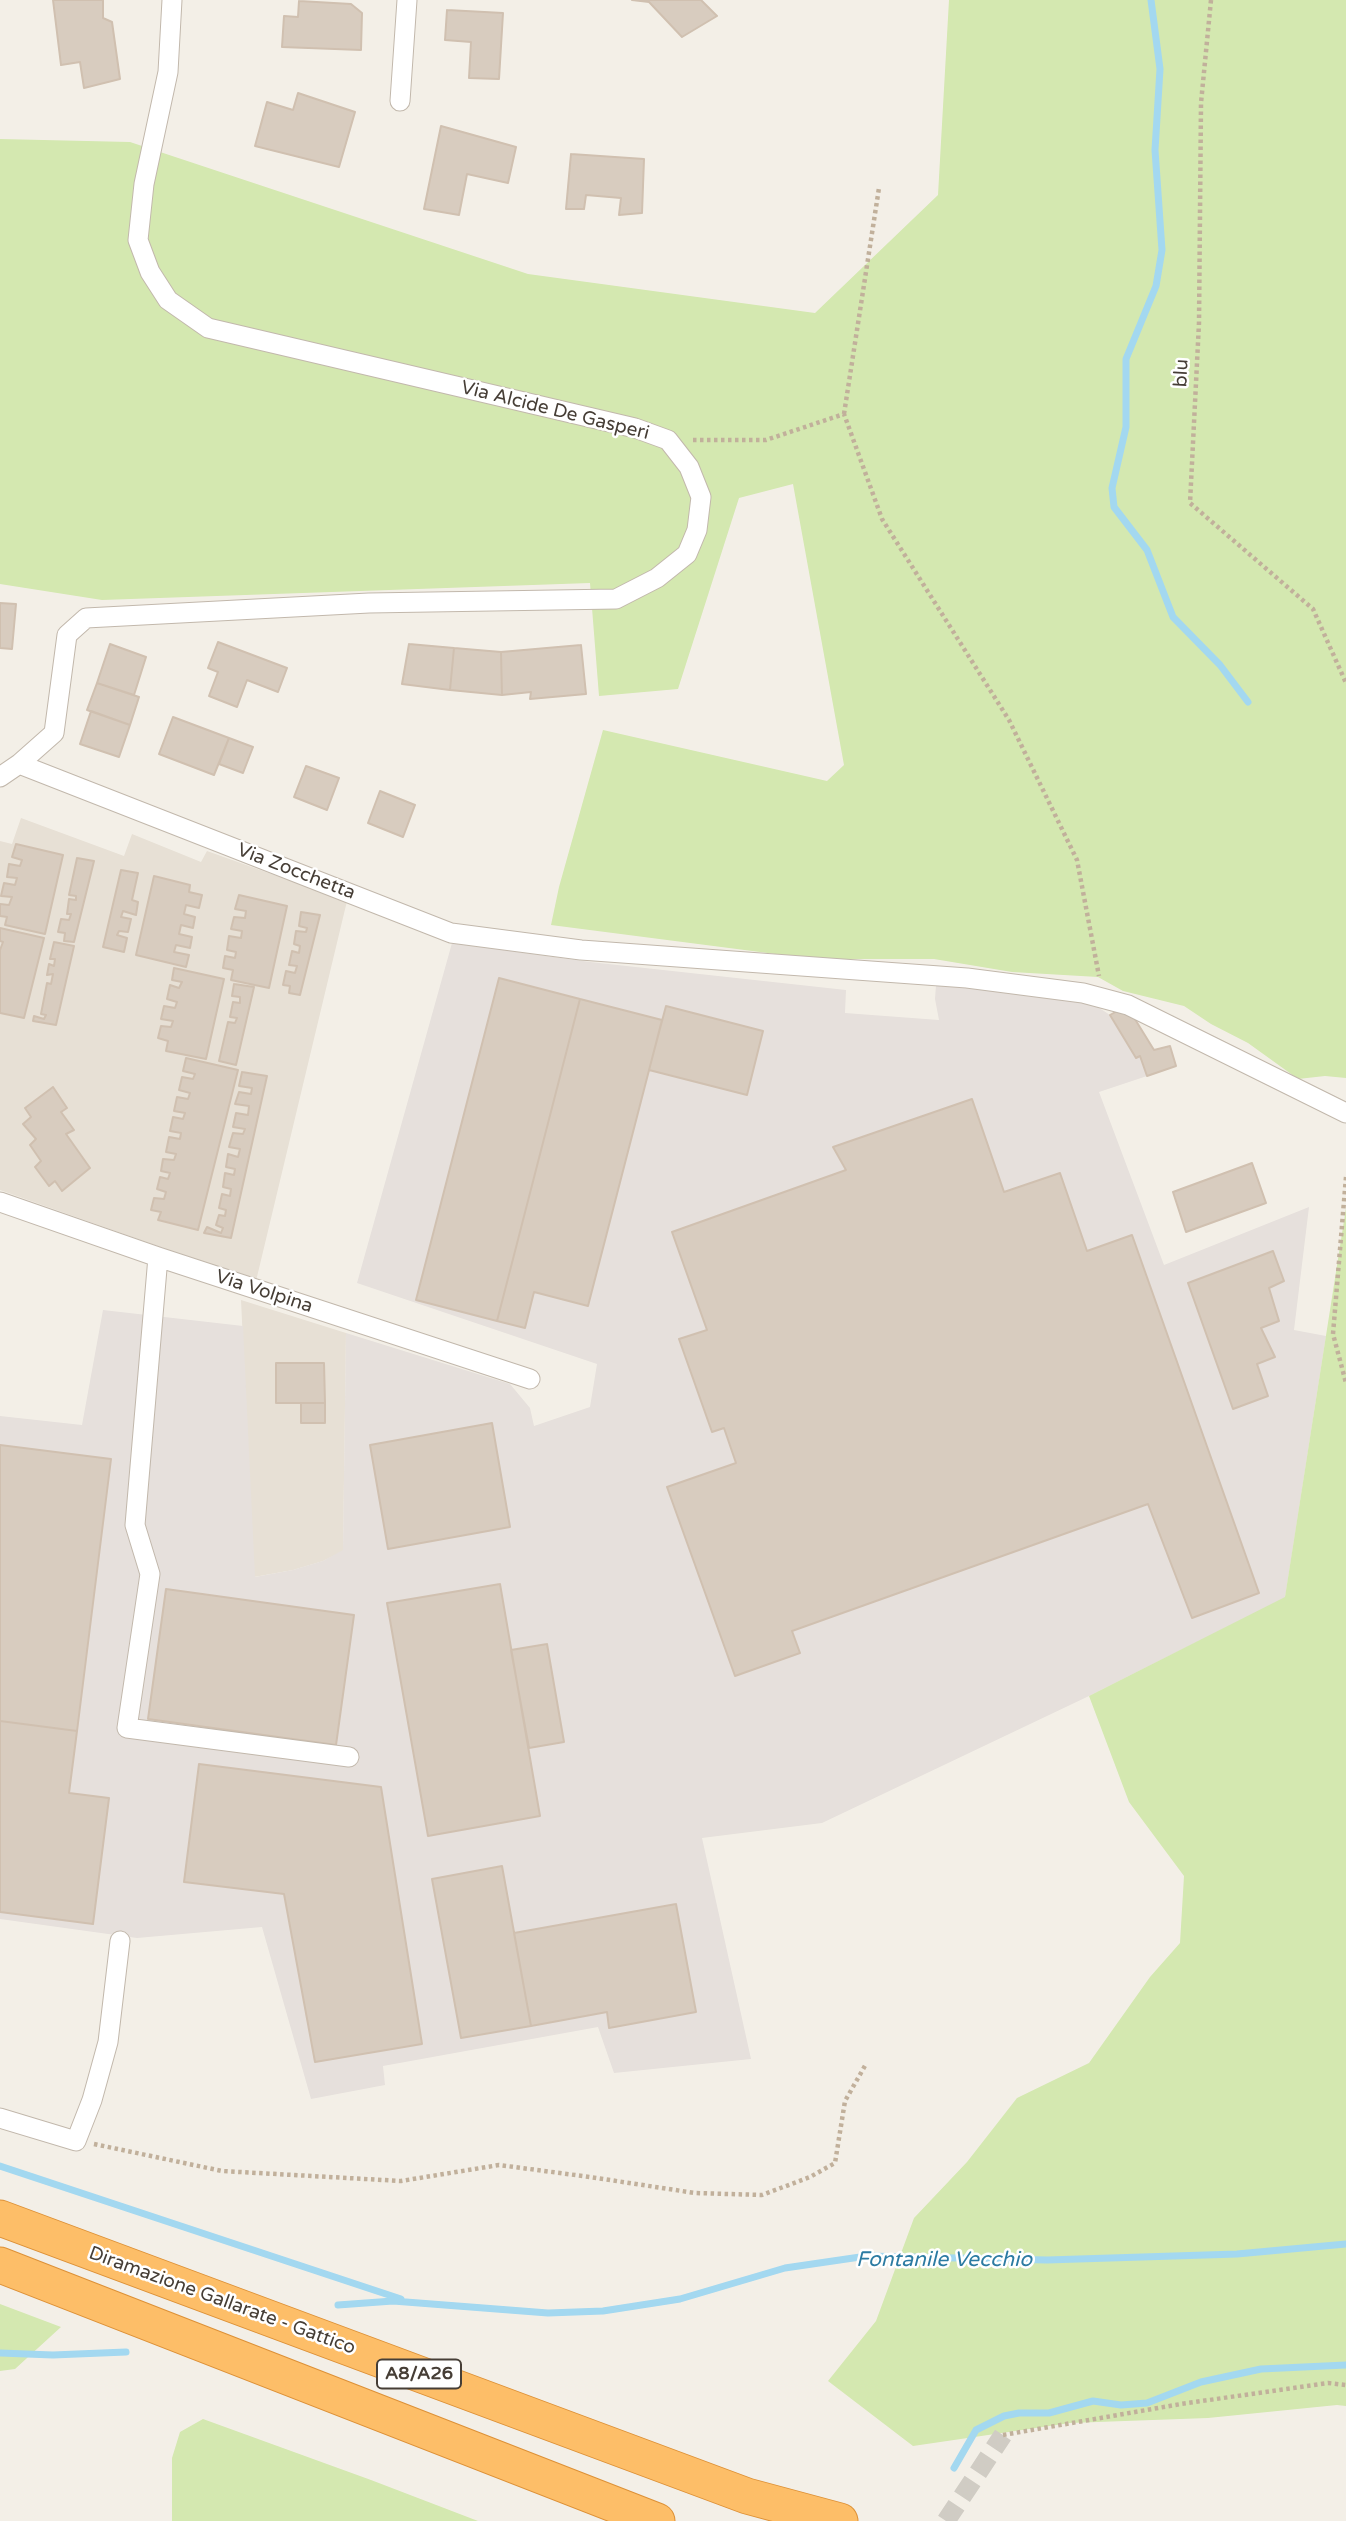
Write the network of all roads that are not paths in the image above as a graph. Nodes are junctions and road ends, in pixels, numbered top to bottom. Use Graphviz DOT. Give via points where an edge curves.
graph roads {
  1 [pos="172,0"];
  2 [pos="407,0"];
  3 [pos="400,101"];
  4 [pos="19,764"];
  5 [pos="0,777"];
  6 [pos="1346,1113"];
  7 [pos="0,1202"];
  8 [pos="158,1257"];
  9 [pos="530,1379"];
  10 [pos="349,1757"];
  11 [pos="120,1941"];
  12 [pos="0,2118"];
  13 [pos="0,2218"];
  14 [pos="0,2265"];
  15 [pos="657,2521"];
  16 [pos="840,2521"];
  1 -- 4 [label="street, Via Alcide De Gasperi" via="168,72 144,184 138,240 167,300 208,328 635,428 668,440 689,467 701,496 697,530 687,554 657,578 616,599 369,603 86,618 67,635 54,733"];
  2 -- 3 [label="street"];
  4 -- 5 [label="street, Via Alcide De Gasperi"];
  4 -- 6 [label="street, Via Zocchetta" via="451,933 581,950 967,978 1103,998 1128,1004"];
  7 -- 8 [label="street, Via Volpina"];
  8 -- 9 [label="street, Via Volpina"];
  8 -- 10 [label="street" via="135,1525 150,1574 128,1728"];
  11 -- 12 [label="street" via="108,2042 76,2140"];
  13 -- 16 [label="highway, Diramazione Gallarate - Gattico / A8/A26" via="747,2496"];
  14 -- 15 [label="highway, A8/A26"];
}
